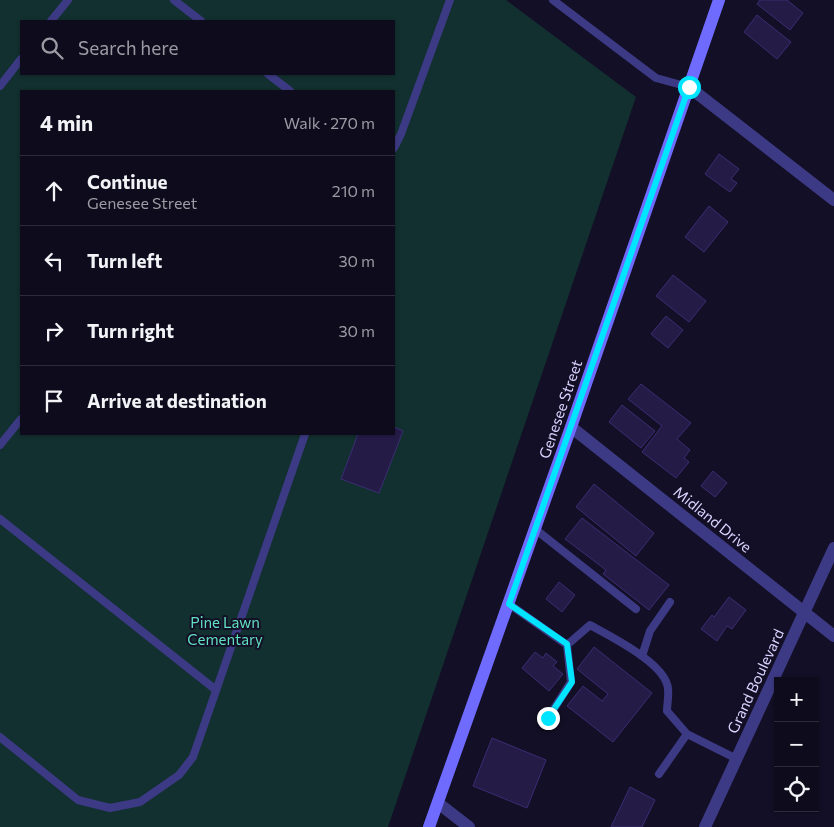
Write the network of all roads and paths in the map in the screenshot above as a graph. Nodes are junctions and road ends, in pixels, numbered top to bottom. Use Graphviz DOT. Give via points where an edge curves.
graph roads {
  1 [pos="68,0"];
  2 [pos="174,0"];
  3 [pos="450,0"];
  4 [pos="553,0"];
  5 [pos="718,0"];
  6 [pos="52,20"];
  7 [pos="200,20"];
  8 [pos="20,60"];
  9 [pos="269,75"];
  10 [pos="0,86"];
  11 [pos="689,87"];
  12 [pos="287,90"];
  13 [pos="395,146"];
  14 [pos="834,200"];
  15 [pos="20,420"];
  16 [pos="572,426"];
  17 [pos="305,435"];
  18 [pos="0,445"];
  19 [pos="0,519"];
  20 [pos="535,529"];
  21 [pos="834,548"];
  22 [pos="670,602"];
  23 [pos="509,604"];
  24 [pos="636,609"];
  25 [pos="805,613"];
  26 [pos="834,636"];
  27 [pos="567,644"];
  28 [pos="642,656"];
  29 [pos="216,690"];
  30 [pos="548,718"];
  31 [pos="687,734"];
  32 [pos="0,737"];
  33 [pos="737,759"];
  34 [pos="659,774"];
  35 [pos="438,803"];
  36 [pos="429,827"];
  37 [pos="469,827"];
  38 [pos="705,827"];
  1 -- 6 [label="lane"];
  2 -- 7 [label="lane"];
  3 -- 13 [label="lane"];
  4 -- 11 [label="lane" via="656,78"];
  5 -- 11 [label="main road, Genesee Street"];
  8 -- 10 [label="lane"];
  9 -- 12 [label="lane"];
  11 -- 14 [label="street"];
  11 -- 16 [label="main road, Genesee Street"];
  15 -- 18 [label="lane"];
  16 -- 20 [label="main road, Genesee Street"];
  16 -- 25 [label="street, Midland Drive"];
  17 -- 29 [label="lane"];
  19 -- 29 [label="lane"];
  20 -- 23 [label="main road, Genesee Street"];
  20 -- 24 [label="lane"];
  21 -- 25 [label="street, Grand Boulevard"];
  22 -- 28 [label="lane" via="650,631"];
  23 -- 27 [label="lane"];
  23 -- 35 [label="main road, Genesee Street"];
  25 -- 26 [label="street, Midland Drive"];
  25 -- 33 [label="street, Grand Boulevard"];
  27 -- 28 [label="lane" via="590,625"];
  27 -- 30 [label="lane" via="572,682"];
  28 -- 31 [label="lane" via="656,666 667,684 667,711"];
  29 -- 32 [label="lane" via="193,757 179,775 140,802 110,808 78,800"];
  31 -- 33 [label="lane"];
  31 -- 34 [label="lane"];
  33 -- 38 [label="street, Grand Boulevard"];
  35 -- 36 [label="main road, Genesee Street"];
  35 -- 37 [label="street"];
}
